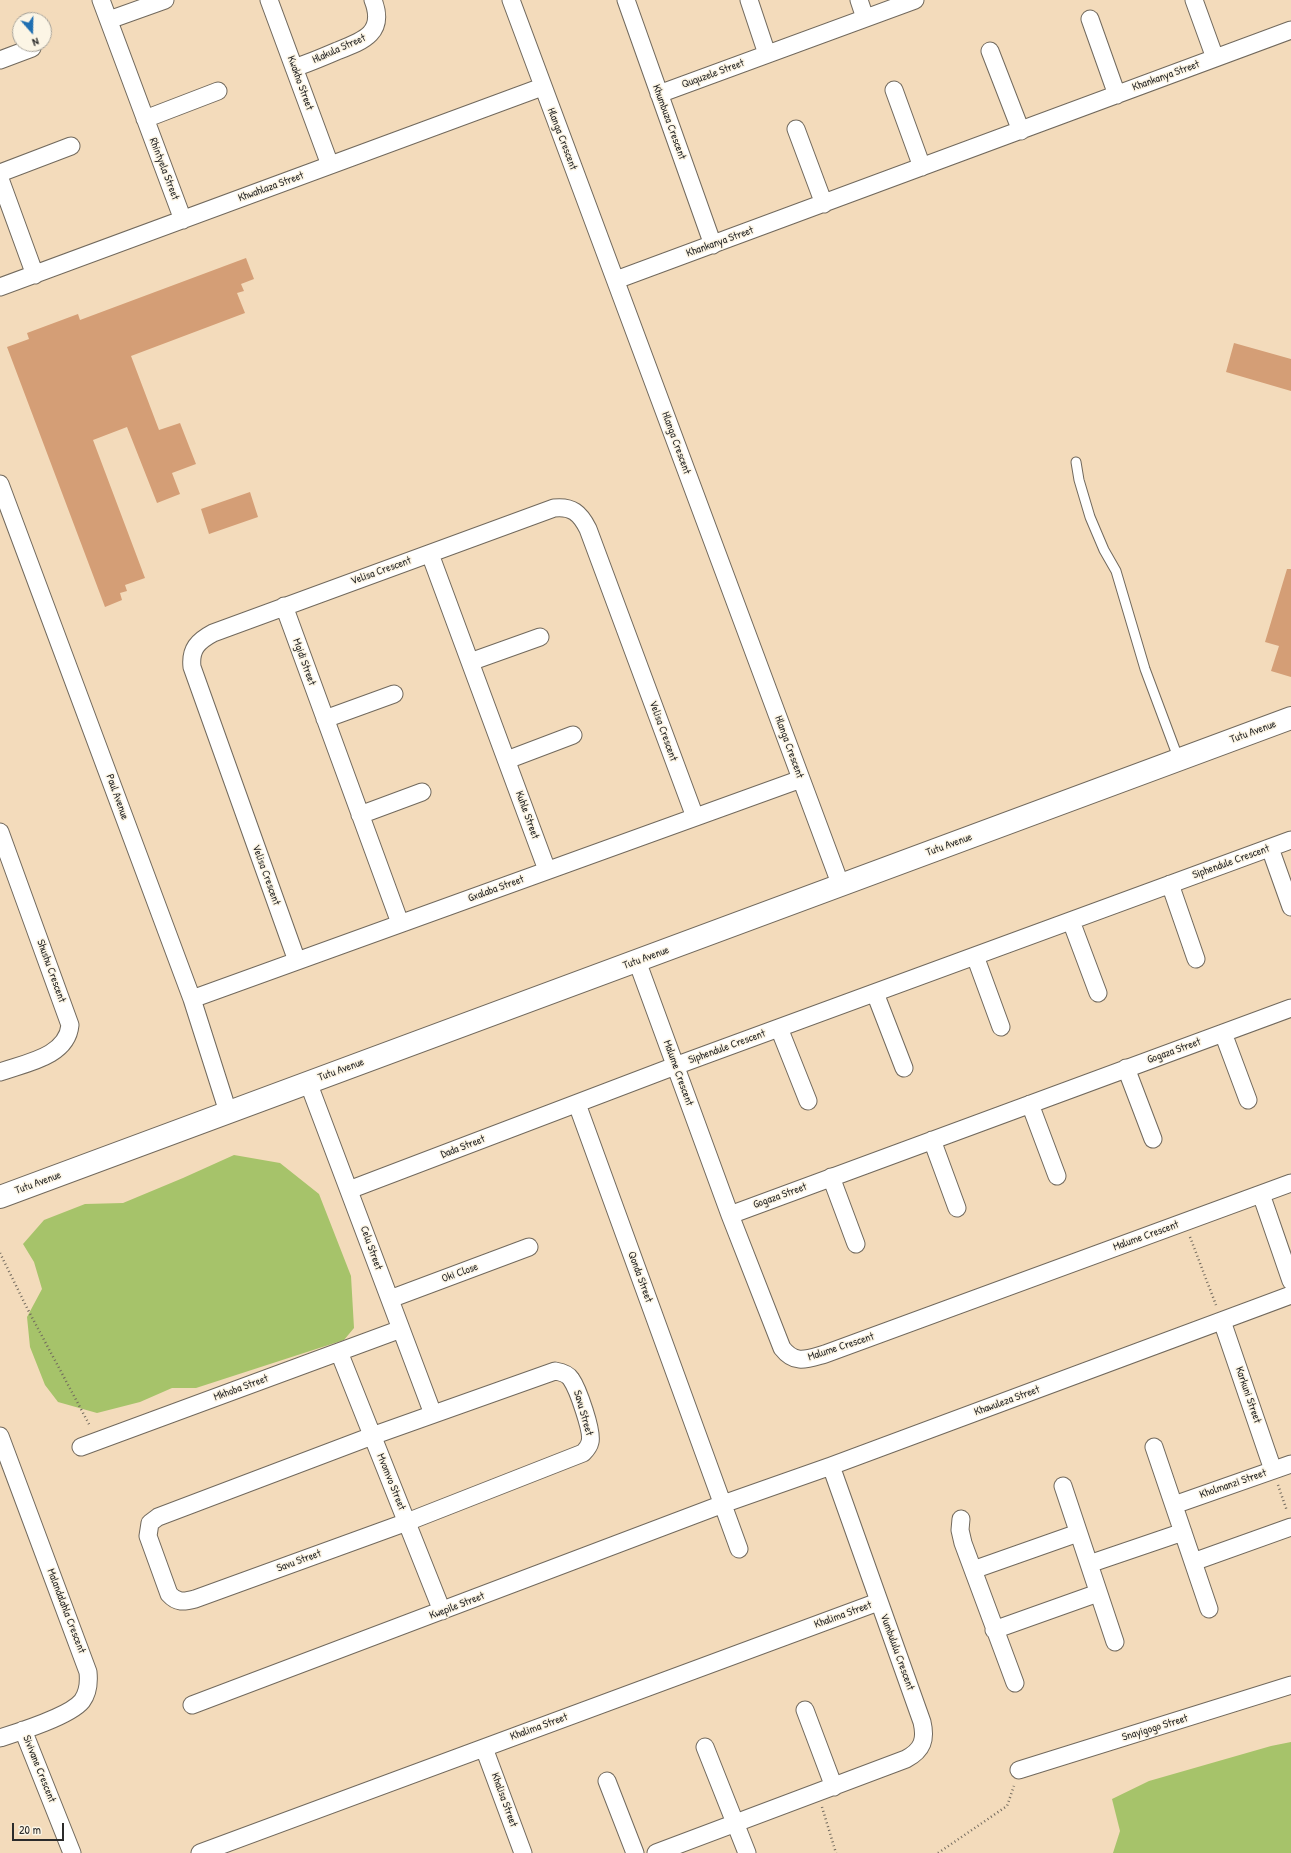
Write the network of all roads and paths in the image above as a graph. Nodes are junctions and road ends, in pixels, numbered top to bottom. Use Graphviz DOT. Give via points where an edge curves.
graph roads {
  1 [pos="101,0"];
  2 [pos="165,0"];
  3 [pos="269,0"];
  4 [pos="373,0"];
  5 [pos="511,0"];
  6 [pos="626,0"];
  7 [pos="749,0"];
  8 [pos="859,0"];
  9 [pos="915,0"];
  10 [pos="1194,0"];
  11 [pos="865,18"];
  12 [pos="1090,19"];
  13 [pos="109,20"];
  14 [pos="1291,30"];
  15 [pos="990,51"];
  16 [pos="21,52"];
  17 [pos="767,54"];
  18 [pos="1215,58"];
  19 [pos="0,60"];
  20 [pos="294,68"];
  21 [pos="542,87"];
  22 [pos="894,90"];
  23 [pos="218,91"];
  24 [pos="659,94"];
  25 [pos="1117,95"];
  26 [pos="145,119"];
  27 [pos="796,129"];
  28 [pos="1021,131"];
  29 [pos="71,146"];
  30 [pos="330,165"];
  31 [pos="922,167"];
  32 [pos="0,172"];
  33 [pos="0,179"];
  34 [pos="824,204"];
  35 [pos="183,220"];
  36 [pos="713,245"];
  37 [pos="35,275"];
  38 [pos="616,280"];
  39 [pos="0,288"];
  40 [pos="1076,462"];
  41 [pos="0,484"];
  42 [pos="430,554"];
  43 [pos="284,606"];
  44 [pos="540,637"];
  45 [pos="470,662"];
  46 [pos="394,694"];
  47 [pos="1291,718"];
  48 [pos="325,719"];
  49 [pos="573,735"];
  50 [pos="507,760"];
  51 [pos="1180,760"];
  52 [pos="801,779"];
  53 [pos="422,792"];
  54 [pos="360,815"];
  55 [pos="695,817"];
  56 [pos="0,832"];
  57 [pos="1291,840"];
  58 [pos="1270,848"];
  59 [pos="548,870"];
  60 [pos="1170,884"];
  61 [pos="841,886"];
  62 [pos="1291,906"];
  63 [pos="1071,921"];
  64 [pos="400,924"];
  65 [pos="975,956"];
  66 [pos="1196,959"];
  67 [pos="297,961"];
  68 [pos="637,961"];
  69 [pos="875,993"];
  70 [pos="1098,993"];
  71 [pos="192,999"];
  72 [pos="1291,1008"];
  73 [pos="1001,1027"];
  74 [pos="779,1028"];
  75 [pos="1223,1033"];
  76 [pos="675,1066"];
  77 [pos="904,1068"];
  78 [pos="1126,1068"];
  79 [pos="0,1072"];
  80 [pos="308,1082"];
  81 [pos="1248,1100"];
  82 [pos="808,1101"];
  83 [pos="577,1104"];
  84 [pos="1030,1104"];
  85 [pos="228,1112"];
  86 [pos="1152,1139"];
  87 [pos="932,1140"];
  88 [pos="1057,1176"];
  89 [pos="831,1177"];
  90 [pos="1291,1183"];
  91 [pos="349,1190"];
  92 [pos="1261,1194"];
  93 [pos="0,1197"];
  94 [pos="957,1208"];
  95 [pos="730,1215"];
  96 [pos="1185,1222"];
  97 [pos="856,1244"];
  98 [pos="529,1247"];
  99 [pos="0,1253"];
  100 [pos="1291,1281"];
  101 [pos="1291,1295"];
  102 [pos="390,1299"];
  103 [pos="1222,1320"];
  104 [pos="401,1329"];
  105 [pos="339,1352"];
  106 [pos="433,1414"];
  107 [pos="0,1436"];
  108 [pos="372,1436"];
  109 [pos="97,1441"];
  110 [pos="81,1447"];
  111 [pos="1154,1447"];
  112 [pos="1291,1464"];
  113 [pos="831,1466"];
  114 [pos="1273,1470"];
  115 [pos="1063,1486"];
  116 [pos="722,1504"];
  117 [pos="1174,1505"];
  118 [pos="961,1519"];
  119 [pos="406,1522"];
  120 [pos="1290,1522"];
  121 [pos="1183,1532"];
  122 [pos="1078,1533"];
  123 [pos="739,1549"];
  124 [pos="1193,1562"];
  125 [pos="1089,1564"];
  126 [pos="973,1570"];
  127 [pos="1098,1593"];
  128 [pos="878,1602"];
  129 [pos="1209,1609"];
  130 [pos="442,1612"];
  131 [pos="994,1630"];
  132 [pos="1115,1642"];
  133 [pos="1015,1683"];
  134 [pos="1291,1685"];
  135 [pos="192,1705"];
  136 [pos="805,1710"];
  137 [pos="23,1730"];
  138 [pos="0,1738"];
  139 [pos="706,1747"];
  140 [pos="484,1748"];
  141 [pos="1019,1770"];
  142 [pos="607,1781"];
  143 [pos="834,1787"];
  144 [pos="818,1793"];
  145 [pos="736,1823"];
  146 [pos="72,1853"];
  147 [pos="200,1853"];
  148 [pos="523,1853"];
  149 [pos="634,1853"];
  150 [pos="656,1853"];
  151 [pos="747,1853"];
  152 [pos="836,1853"];
  153 [pos="938,1853"];
  1 -- 13 [label="street, Rhintyela Street"];
  2 -- 13 [label="street"];
  3 -- 20 [label="street, Kwakho Street"];
  4 -- 20 [label="street, Hlakula Street" via="378,17 366,38"];
  5 -- 21 [label="street, Hlanga Crescent"];
  6 -- 24 [label="street, Khumbuza Crescent"];
  7 -- 17 [label="street"];
  8 -- 11 [label="street"];
  9 -- 11 [label="street, Ququzele Street"];
  10 -- 18 [label="street"];
  11 -- 17 [label="street, Ququzele Street"];
  12 -- 25 [label="street"];
  13 -- 26 [label="street, Rhintyela Street"];
  14 -- 18 [label="street, Khankanya Street"];
  15 -- 28 [label="street"];
  16 -- 19 [label="street"];
  17 -- 24 [label="street, Ququzele Street"];
  18 -- 25 [label="street, Khankanya Street"];
  20 -- 30 [label="street, Kwakho Street"];
  21 -- 30 [label="street, Khwahlaza Street"];
  21 -- 38 [label="street, Hlanga Crescent"];
  22 -- 31 [label="street"];
  23 -- 26 [label="street"];
  24 -- 36 [label="street, Khumbuza Crescent"];
  25 -- 28 [label="street, Khankanya Street"];
  26 -- 35 [label="street, Rhintyela Street"];
  27 -- 34 [label="street"];
  28 -- 31 [label="street, Khankanya Street"];
  29 -- 32 [label="street"];
  30 -- 35 [label="street, Khwahlaza Street"];
  31 -- 34 [label="street, Khankanya Street"];
  33 -- 37 [label="street"];
  34 -- 36 [label="street, Khankanya Street"];
  35 -- 37 [label="street, Khwahlaza Street"];
  36 -- 38 [label="street, Khankanya Street"];
  37 -- 39 [label="street, Khwahlaza Street"];
  38 -- 52 [label="street, Hlanga Crescent"];
  40 -- 51 [label="lane" via="1090,516 1116,571 1145,669"];
  41 -- 71 [label="street, Paul Avenue"];
  42 -- 43 [label="street, Velisa Crescent"];
  42 -- 45 [label="street, Kuhle Street"];
  42 -- 55 [label="street, Velisa Crescent" via="554,508 564,507 577,513 588,528"];
  43 -- 48 [label="street, Mgidi Street"];
  43 -- 67 [label="street, Velisa Crescent" via="200,640 191,658 192,668"];
  44 -- 45 [label="street"];
  45 -- 50 [label="street, Kuhle Street"];
  46 -- 48 [label="street"];
  47 -- 51 [label="street, Tutu Avenue"];
  48 -- 54 [label="street, Mgidi Street"];
  49 -- 50 [label="street"];
  50 -- 59 [label="street, Kuhle Street"];
  51 -- 61 [label="street, Tutu Avenue"];
  52 -- 55 [label="street, Gxalaba Street"];
  52 -- 61 [label="street, Hlanga Crescent"];
  53 -- 54 [label="street"];
  54 -- 64 [label="street, Mgidi Street"];
  55 -- 59 [label="street, Gxalaba Street"];
  56 -- 79 [label="street, Shushu Crescent" via="70,1025 68,1037 54,1052"];
  57 -- 58 [label="street, Siphendule Crescent"];
  58 -- 60 [label="street, Siphendule Crescent"];
  58 -- 62 [label="street"];
  59 -- 64 [label="street, Gxalaba Street"];
  60 -- 63 [label="street, Siphendule Crescent"];
  60 -- 66 [label="street"];
  61 -- 68 [label="street, Tutu Avenue"];
  63 -- 65 [label="street, Siphendule Crescent"];
  63 -- 70 [label="street"];
  64 -- 67 [label="street, Gxalaba Street"];
  65 -- 69 [label="street, Siphendule Crescent"];
  65 -- 73 [label="street"];
  67 -- 71 [label="street, Gxalaba Street"];
  68 -- 76 [label="street, Malume Crescent"];
  68 -- 80 [label="street, Tutu Avenue"];
  69 -- 74 [label="street, Siphendule Crescent"];
  69 -- 77 [label="street"];
  71 -- 85 [label="street, Paul Avenue"];
  72 -- 75 [label="street, Gogaza Street"];
  74 -- 76 [label="street, Siphendule Crescent"];
  74 -- 82 [label="street, Siphendule Crescent"];
  75 -- 78 [label="street, Gogaza Street"];
  75 -- 81 [label="street"];
  76 -- 83 [label="street"];
  76 -- 95 [label="street, Malume Crescent"];
  78 -- 84 [label="street, Gogaza Street"];
  78 -- 86 [label="street"];
  80 -- 85 [label="street, Tutu Avenue"];
  80 -- 91 [label="street, Celu Street"];
  83 -- 91 [label="street, Dada Street"];
  83 -- 116 [label="street, Qonda Street"];
  84 -- 87 [label="street, Gogaza Street"];
  84 -- 88 [label="street"];
  85 -- 93 [label="street, Tutu Avenue"];
  87 -- 89 [label="street, Gogaza Street"];
  87 -- 94 [label="street"];
  89 -- 95 [label="street, Gogaza Street"];
  89 -- 97 [label="street"];
  90 -- 92 [label="street, Malume Crescent"];
  91 -- 102 [label="street, Celu Street"];
  92 -- 96 [label="street, Malume Crescent"];
  92 -- 100 [label="street"];
  95 -- 96 [label="street, Malume Crescent" via="782,1348 793,1359 801,1360 825,1354"];
  96 -- 103 [label="path"];
  98 -- 102 [label="street, Oki Close"];
  99 -- 109 [label="path"];
  101 -- 103 [label="street, Khawuleza Street"];
  102 -- 104 [label="street, Celu Street"];
  103 -- 113 [label="street, Khawuleza Street"];
  103 -- 114 [label="street, Karkuni Street"];
  104 -- 105 [label="street, Mkhoba Street"];
  104 -- 106 [label="street, Celu Street"];
  105 -- 108 [label="street, Mvomvo Street"];
  105 -- 109 [label="street, Mkhoba Street"];
  106 -- 108 [label="street, Savu Street"];
  106 -- 119 [label="street, Savu Street" via="546,1373 561,1372 571,1378 575,1386 591,1435 590,1442 583,1453 575,1457"];
  107 -- 137 [label="street, Malandalahla Crescent" via="88,1672 89,1681 87,1693 75,1708"];
  108 -- 119 [label="street, Mvomvo Street"];
  108 -- 119 [label="street, Savu Street" via="154,1520 150,1523 148,1536 166,1586 173,1599 180,1602 195,1599"];
  109 -- 110 [label="street, Mkhoba Street"];
  111 -- 117 [label="street"];
  112 -- 114 [label="street, Kholmanzi Street"];
  113 -- 116 [label="street, Khawuleza Street"];
  113 -- 128 [label="street, Vumbululu Crescent"];
  114 -- 117 [label="street, Kholmanzi Street"];
  114 -- 120 [label="path"];
  115 -- 122 [label="street"];
  116 -- 123 [label="street, Qonda Street"];
  116 -- 130 [label="street, Kwepile Street"];
  117 -- 121 [label="street"];
  118 -- 126 [label="street" via="961,1536"];
  119 -- 130 [label="street, Mvomvo Street"];
  120 -- 124 [label="street"];
  121 -- 124 [label="street"];
  121 -- 125 [label="street"];
  122 -- 125 [label="street"];
  122 -- 126 [label="street"];
  124 -- 129 [label="street"];
  125 -- 127 [label="street"];
  126 -- 131 [label="street"];
  127 -- 131 [label="street"];
  127 -- 132 [label="street"];
  128 -- 140 [label="street, Khalima Street"];
  128 -- 143 [label="street, Vumbululu Crescent" via="922,1722 924,1742 916,1753 906,1759"];
  130 -- 135 [label="street, Kwepile Street"];
  131 -- 133 [label="street"];
  134 -- 141 [label="street, Snayigogo Street"];
  136 -- 143 [label="street"];
  137 -- 138 [label="street, Malandalahla Crescent"];
  137 -- 146 [label="street, Sivivane Crescent"];
  139 -- 145 [label="street"];
  140 -- 147 [label="street, Khalima Street"];
  140 -- 148 [label="street, Khalisa Street"];
  141 -- 153 [label="path" via="1007,1806"];
  142 -- 149 [label="street"];
  143 -- 144 [label="street, Vumbululu Crescent"];
  144 -- 145 [label="street, Vumbululu Crescent"];
  144 -- 152 [label="path"];
  145 -- 150 [label="street, Vumbululu Crescent"];
  145 -- 151 [label="street"];
}
